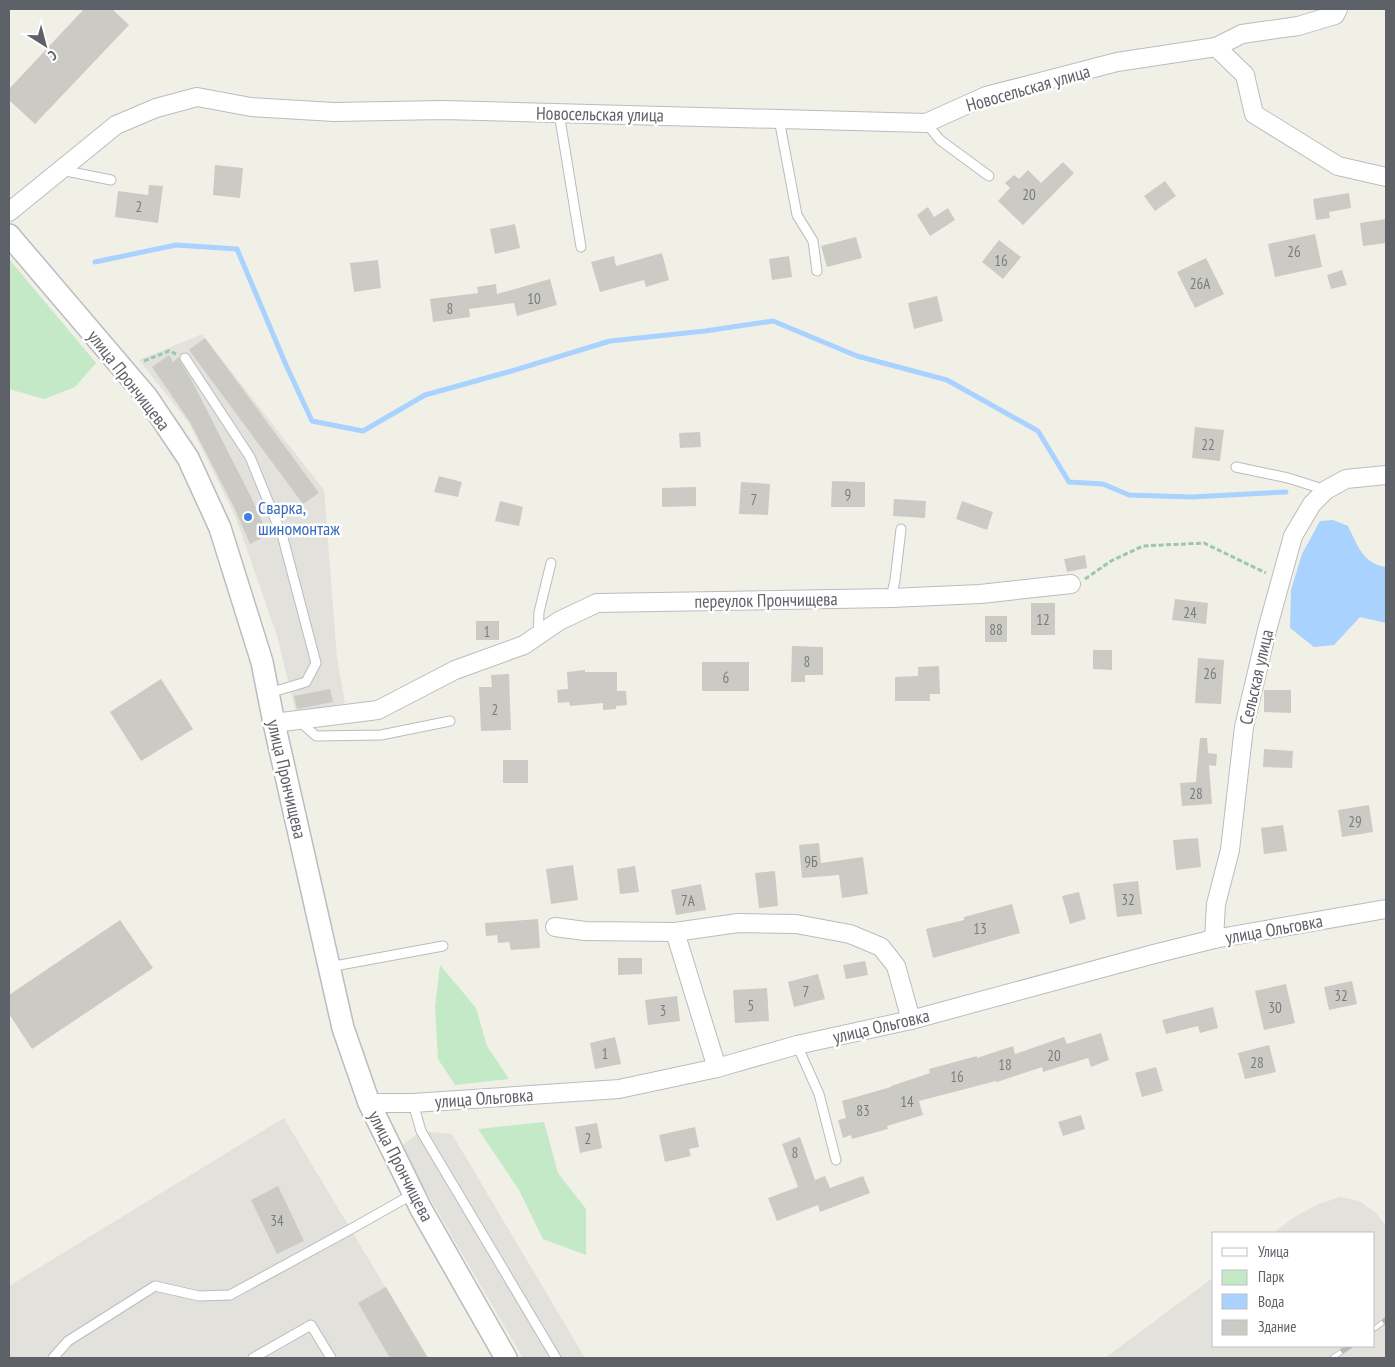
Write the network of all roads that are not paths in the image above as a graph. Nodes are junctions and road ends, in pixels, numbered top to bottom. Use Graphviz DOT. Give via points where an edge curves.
graph roads {
  1 [pos="1338,9"];
  2 [pos="1216,47"];
  3 [pos="559,113"];
  4 [pos="779,119"];
  5 [pos="926,123"];
  6 [pos="61,170"];
  7 [pos="989,176"];
  8 [pos="1386,177"];
  9 [pos="111,180"];
  10 [pos="9,212"];
  11 [pos="9,235"];
  12 [pos="581,246"];
  13 [pos="816,271"];
  14 [pos="185,358"];
  15 [pos="1236,467"];
  16 [pos="1386,476"];
  17 [pos="1326,490"];
  18 [pos="900,529"];
  19 [pos="551,563"];
  20 [pos="1071,584"];
  21 [pos="891,598"];
  22 [pos="538,636"];
  23 [pos="268,693"];
  24 [pos="298,720"];
  25 [pos="450,721"];
  26 [pos="274,723"];
  27 [pos="1386,909"];
  28 [pos="555,927"];
  29 [pos="675,932"];
  30 [pos="1214,940"];
  31 [pos="443,946"];
  32 [pos="329,967"];
  33 [pos="911,1020"];
  34 [pos="797,1045"];
  35 [pos="717,1068"];
  36 [pos="369,1103"];
  37 [pos="413,1103"];
  38 [pos="836,1160"];
  39 [pos="413,1193"];
  40 [pos="54,1358"];
  41 [pos="252,1358"];
  42 [pos="330,1358"];
  43 [pos="506,1358"];
  44 [pos="556,1358"];
  1 -- 2 [label="street, Новосельская улица" via="1335,15 1298,26 1242,34"];
  2 -- 5 [label="street, Новосельская улица" via="1117,62 986,96"];
  2 -- 8 [label="street" via="1245,75 1254,114 1338,166"];
  3 -- 4 [label="street, Новосельская улица"];
  3 -- 6 [label="street, Новосельская улица" via="334,112 251,107 197,97 156,108 116,125"];
  3 -- 12 [label="lane"];
  4 -- 5 [label="street, Новосельская улица"];
  4 -- 13 [label="lane" via="797,215 813,242"];
  5 -- 7 [label="lane" via="940,140"];
  6 -- 9 [label="lane"];
  6 -- 10 [label="street, Новосельская улица"];
  11 -- 23 [label="street, улица Прончищева" via="147,397 188,458 220,528 262,662"];
  14 -- 23 [label="lane" via="250,457 283,538 316,663 306,682"];
  15 -- 17 [label="lane"];
  16 -- 17 [label="street, Сельская улица" via="1346,479"];
  17 -- 30 [label="street, Сельская улица" via="1312,504 1292,536 1267,630 1244,727 1230,850 1216,904"];
  18 -- 21 [label="lane"];
  19 -- 22 [label="lane" via="539,612"];
  20 -- 21 [label="street, переулок Прончищева" via="980,594"];
  21 -- 22 [label="street, переулок Прончищева" via="597,603 559,621"];
  22 -- 24 [label="street, переулок Прончищева" via="524,646 455,670 378,710"];
  23 -- 26 [label="street, улица Прончищева"];
  24 -- 25 [label="lane" via="316,736 381,735"];
  24 -- 26 [label="street, переулок Прончищева"];
  26 -- 32 [label="street, улица Прончищева"];
  27 -- 30 [label="street, улица Ольговка"];
  28 -- 29 [label="street"];
  29 -- 33 [label="street" via="738,923 796,924 850,934 881,947 896,966"];
  29 -- 35 [label="street"];
  30 -- 33 [label="street, улица Ольговка"];
  31 -- 32 [label="lane"];
  32 -- 36 [label="street, улица Прончищева" via="343,1028"];
  33 -- 34 [label="street, улица Ольговка"];
  34 -- 35 [label="street, улица Ольговка"];
  34 -- 38 [label="lane" via="819,1094"];
  35 -- 37 [label="street, улица Ольговка" via="619,1089"];
  36 -- 37 [label="street, улица Ольговка"];
  36 -- 39 [label="street, улица Прончищева"];
  37 -- 44 [label="lane" via="421,1131"];
  39 -- 40 [label="lane" via="230,1294 199,1296 155,1286 68,1340"];
  39 -- 43 [label="street, улица Прончищева"];
  41 -- 42 [label="lane" via="310,1325"];
}
